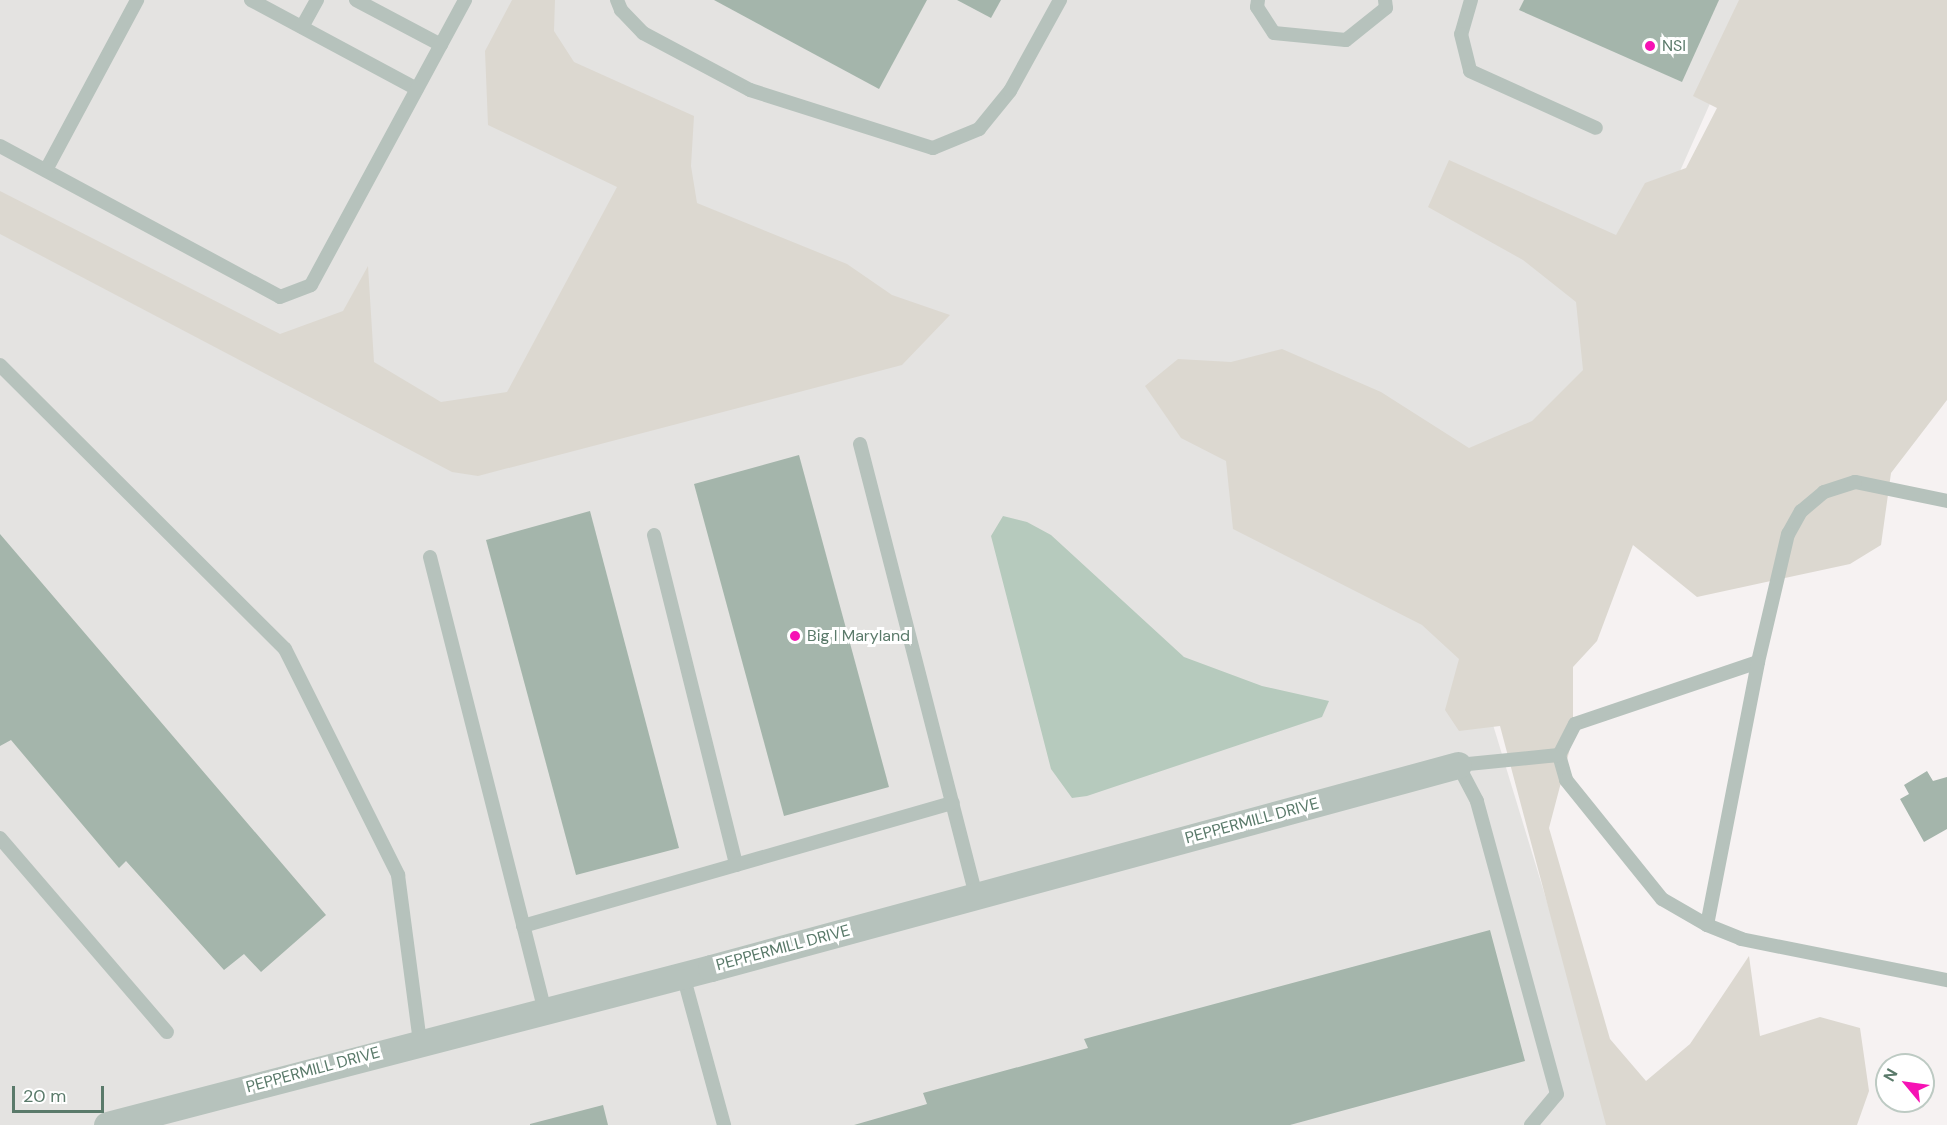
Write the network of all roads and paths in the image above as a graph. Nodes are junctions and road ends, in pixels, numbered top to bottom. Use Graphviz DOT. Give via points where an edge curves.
graph roads {
  1 [pos="137,0"];
  2 [pos="251,0"];
  3 [pos="317,0"];
  4 [pos="356,0"];
  5 [pos="465,0"];
  6 [pos="617,0"];
  7 [pos="1060,0"];
  8 [pos="1258,0"];
  9 [pos="1385,0"];
  10 [pos="1471,0"];
  11 [pos="303,27"];
  12 [pos="441,45"];
  13 [pos="417,89"];
  14 [pos="1596,128"];
  15 [pos="0,146"];
  16 [pos="46,170"];
  17 [pos="0,365"];
  18 [pos="860,444"];
  19 [pos="1947,501"];
  20 [pos="654,535"];
  21 [pos="430,557"];
  22 [pos="1758,662"];
  23 [pos="1559,755"];
  24 [pos="1458,765"];
  25 [pos="953,803"];
  26 [pos="0,838"];
  27 [pos="736,865"];
  28 [pos="976,896"];
  29 [pos="1707,925"];
  30 [pos="523,926"];
  31 [pos="683,975"];
  32 [pos="1947,980"];
  33 [pos="544,1009"];
  34 [pos="167,1032"];
  35 [pos="420,1042"];
  36 [pos="107,1125"];
  37 [pos="724,1125"];
  38 [pos="1531,1125"];
  1 -- 16 [label="lane"];
  2 -- 11 [label="lane"];
  3 -- 11 [label="lane"];
  4 -- 12 [label="lane"];
  5 -- 12 [label="lane"];
  6 -- 7 [label="lane" via="621,10 643,33 750,90 933,148 979,129 1010,91"];
  8 -- 9 [label="lane" via="1257,6 1274,33 1346,40 1386,8"];
  10 -- 14 [label="lane" via="1461,34 1470,71"];
  11 -- 13 [label="lane"];
  12 -- 13 [label="lane"];
  13 -- 16 [label="lane" via="312,285 280,297"];
  15 -- 16 [label="lane"];
  17 -- 35 [label="lane" via="285,649 398,875"];
  18 -- 25 [label="lane"];
  19 -- 22 [label="lane" via="1855,483 1824,492 1801,511 1788,534"];
  20 -- 27 [label="lane"];
  21 -- 30 [label="lane"];
  22 -- 23 [label="lane" via="1575,724"];
  22 -- 29 [label="lane"];
  23 -- 24 [label="lane"];
  23 -- 29 [label="lane" via="1566,780 1662,898"];
  24 -- 28 [label="street, PEPPERMILL DRIVE"];
  24 -- 38 [label="lane" via="1478,801 1557,1094"];
  25 -- 27 [label="lane"];
  25 -- 28 [label="lane"];
  26 -- 34 [label="lane"];
  27 -- 30 [label="lane"];
  28 -- 31 [label="street, PEPPERMILL DRIVE"];
  29 -- 32 [label="lane" via="1741,939"];
  30 -- 33 [label="lane"];
  31 -- 33 [label="street, PEPPERMILL DRIVE"];
  31 -- 37 [label="lane"];
  33 -- 35 [label="street, PEPPERMILL DRIVE"];
  35 -- 36 [label="street, PEPPERMILL DRIVE"];
}
